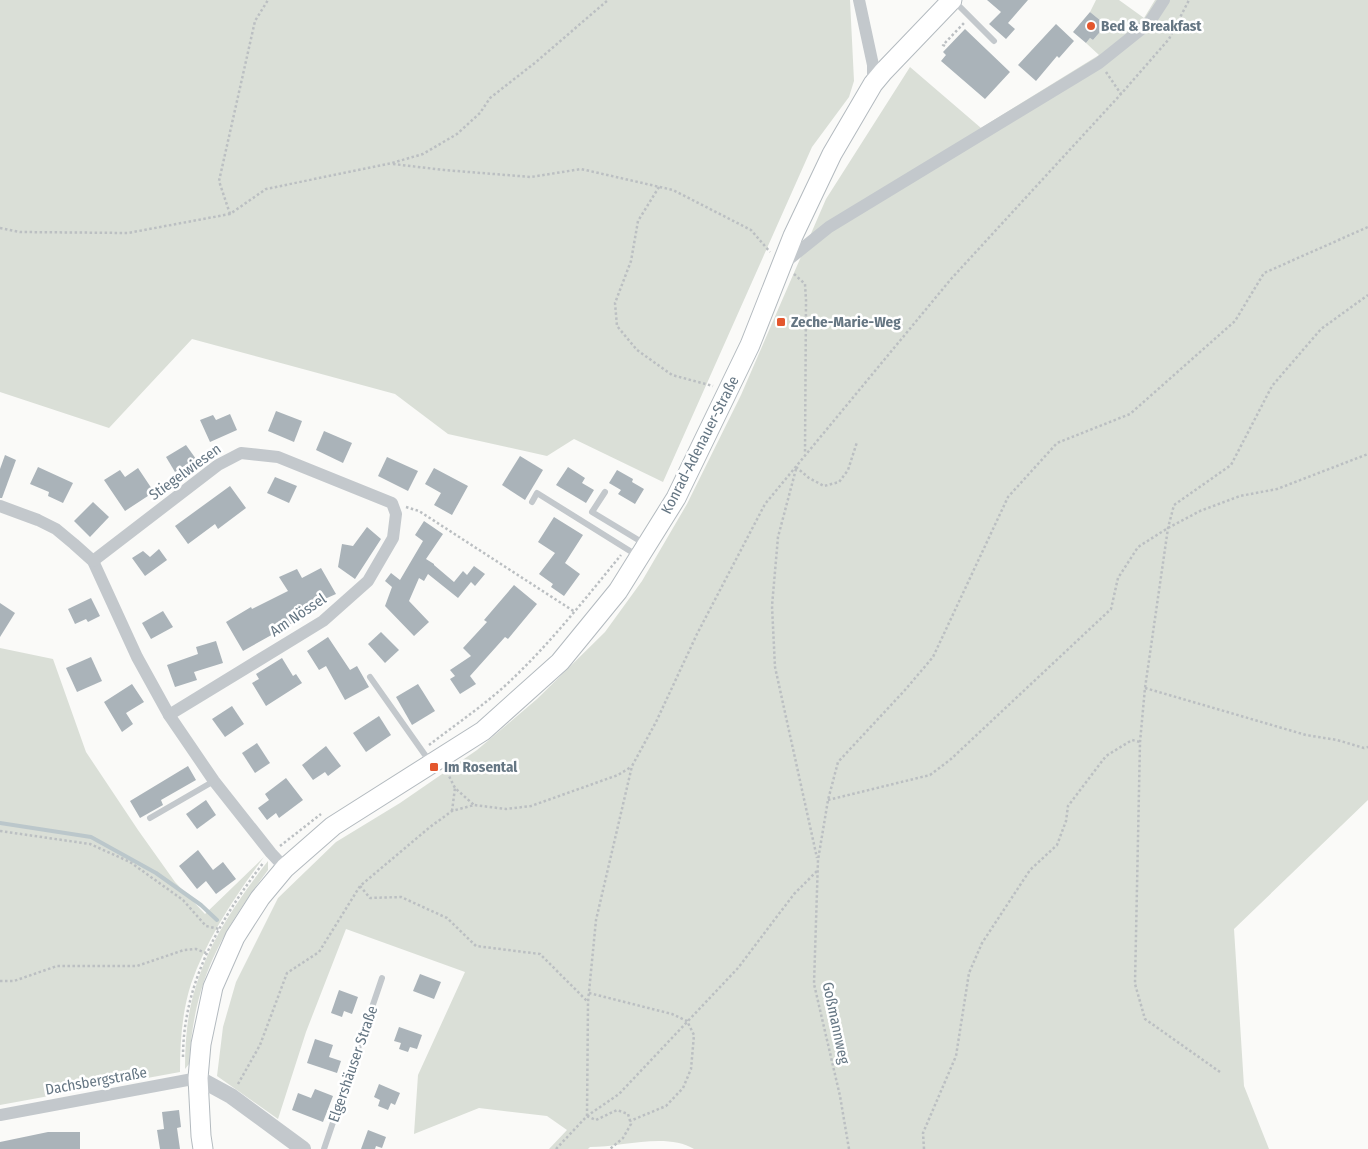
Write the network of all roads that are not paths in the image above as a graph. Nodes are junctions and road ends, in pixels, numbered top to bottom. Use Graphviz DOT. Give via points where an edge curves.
graph roads {
  1 [pos="859,0"];
  2 [pos="953,0"];
  3 [pos="1164,0"];
  4 [pos="994,41"];
  5 [pos="873,84"];
  6 [pos="776,260"];
  7 [pos="605,492"];
  8 [pos="532,502"];
  9 [pos="392,503"];
  10 [pos="0,506"];
  11 [pos="637,549"];
  12 [pos="92,561"];
  13 [pos="370,677"];
  14 [pos="169,715"];
  15 [pos="431,757"];
  16 [pos="214,781"];
  17 [pos="150,818"];
  18 [pos="285,868"];
  19 [pos="382,978"];
  20 [pos="198,1078"];
  21 [pos="0,1115"];
  22 [pos="203,1149"];
  23 [pos="303,1149"];
  24 [pos="324,1149"];
  1 -- 5 [label="street" via="873,65"];
  2 -- 4 [label="lane"];
  2 -- 5 [label="main road, Konrad-Adenauer-Straße"];
  3 -- 6 [label="street" via="1149,23 1099,63"];
  5 -- 6 [label="main road, Konrad-Adenauer-Straße" via="832,154 793,236"];
  6 -- 11 [label="main road, Konrad-Adenauer-Straße" via="750,345 676,498"];
  7 -- 11 [label="lane" via="592,512"];
  8 -- 11 [label="lane" via="538,493"];
  9 -- 12 [label="street, Stiegelwiesen" via="278,457 241,453 218,465"];
  9 -- 14 [label="street, Am Nössel" via="396,514 393,538 368,581 323,621"];
  10 -- 12 [label="street" via="56,529"];
  11 -- 15 [label="main road, Konrad-Adenauer-Straße" via="618,591 560,662 483,731"];
  12 -- 14 [label="street" via="137,657"];
  13 -- 15 [label="lane"];
  14 -- 16 [label="street"];
  15 -- 18 [label="main road, Konrad-Adenauer-Straße" via="333,826"];
  16 -- 17 [label="lane"];
  16 -- 18 [label="street"];
  18 -- 20 [label="main road, Konrad-Adenauer-Straße" via="260,898 222,962 205,1017"];
  19 -- 24 [label="lane, Elgershäuser Straße"];
  20 -- 21 [label="street, Dachsbergstraße"];
  20 -- 22 [label="main road, Konrad-Adenauer-Straße"];
  20 -- 23 [label="street" via="231,1096"];
}
